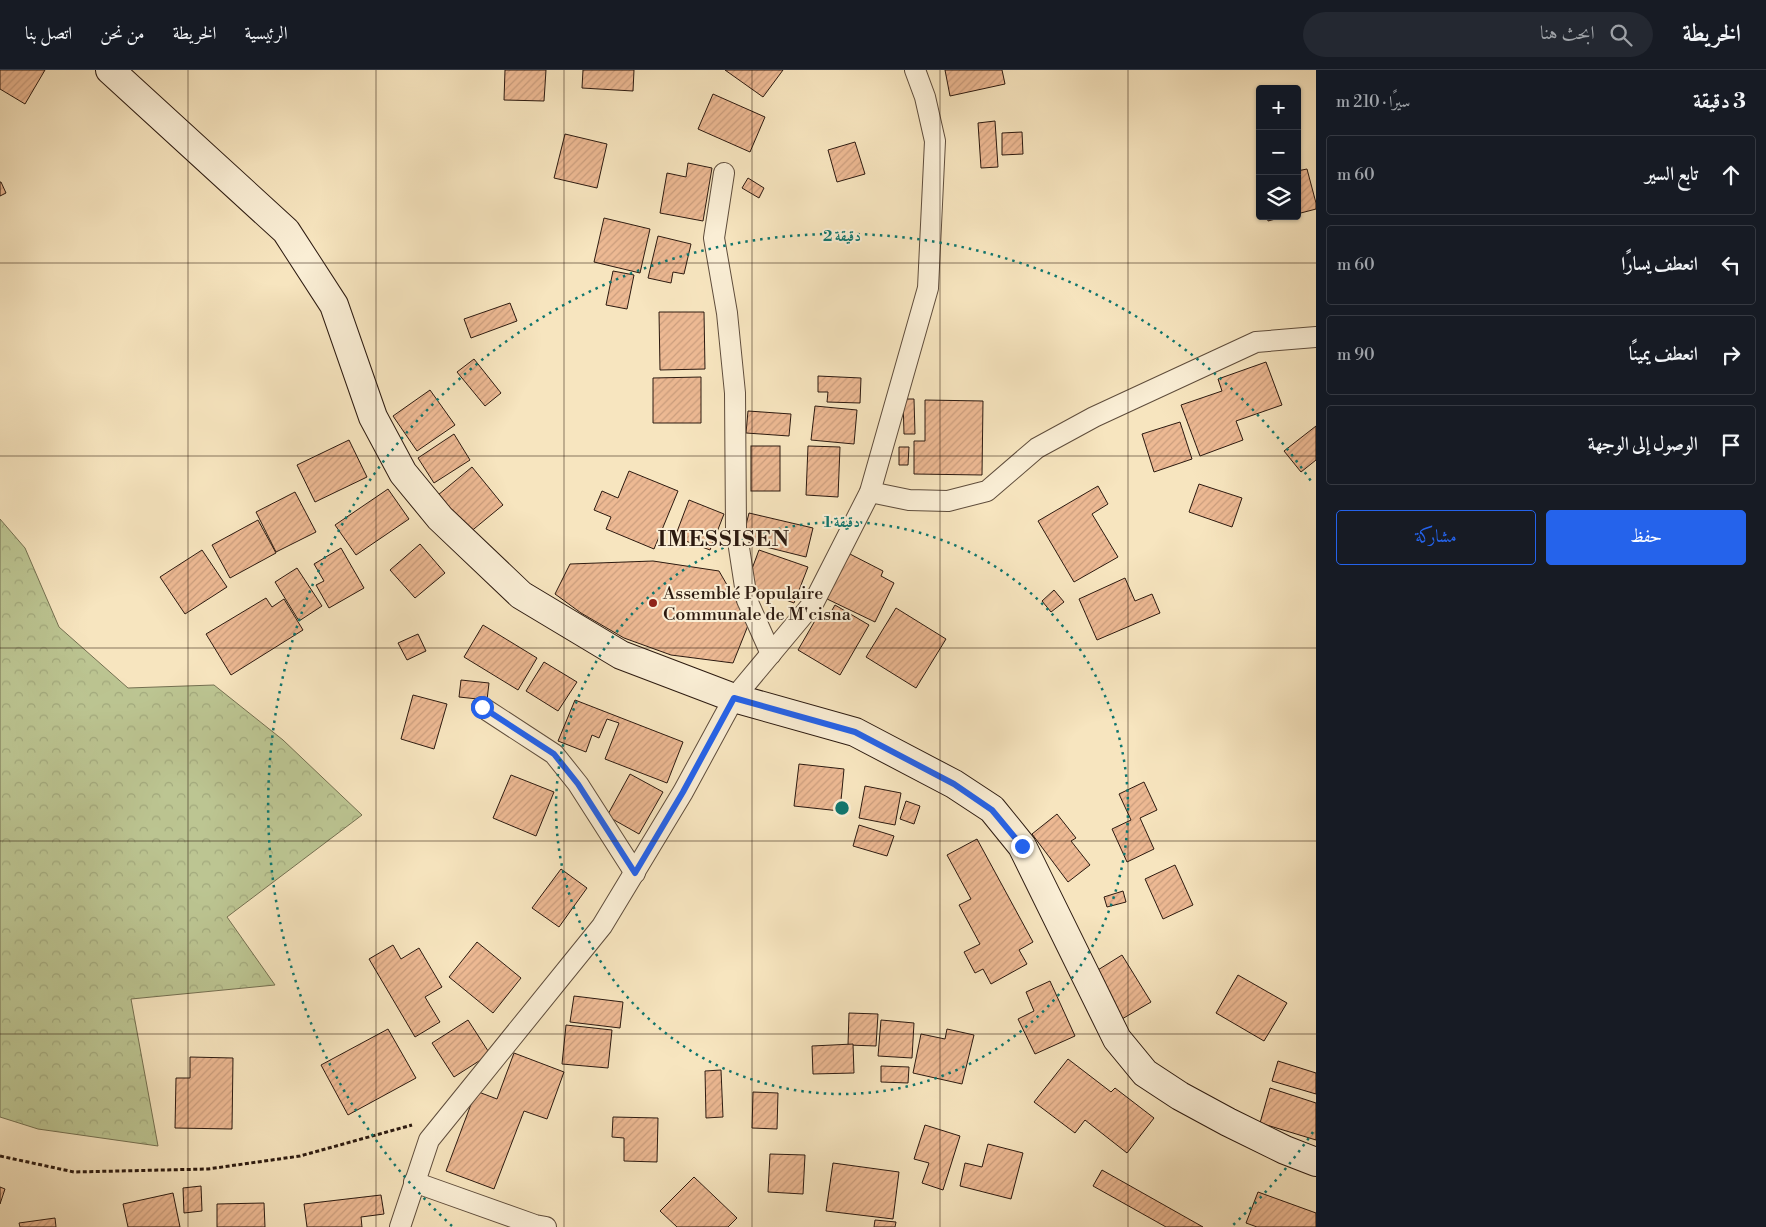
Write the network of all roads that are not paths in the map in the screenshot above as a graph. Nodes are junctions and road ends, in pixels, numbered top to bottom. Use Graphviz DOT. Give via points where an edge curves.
graph roads {
  1 [pos="110,70"];
  2 [pos="915,70"];
  3 [pos="724,173"];
  4 [pos="1316,337"];
  5 [pos="870,492"];
  6 [pos="771,654"];
  7 [pos="734,698"];
  8 [pos="482,707"];
  9 [pos="635,873"];
  10 [pos="1316,1162"];
  11 [pos="414,1182"];
  12 [pos="400,1227"];
  13 [pos="546,1227"];
  1 -- 7 [label="street" via="286,231 334,305 373,417 403,472 440,518 521,595 621,655"];
  2 -- 5 [label="street" via="935,141 928,288"];
  3 -- 6 [label="street" via="714,238 735,393 736,528 747,600"];
  4 -- 5 [label="street" via="1256,342 1102,413 1037,448 988,491 948,501 909,500"];
  5 -- 6 [label="street" via="814,602"];
  6 -- 7 [label="street"];
  7 -- 9 [label="street"];
  7 -- 10 [label="street" via="855,732 954,784 992,810 1022,846 1117,1039 1145,1073 1228,1122"];
  8 -- 9 [label="street" via="554,754 578,784"];
  9 -- 11 [label="street" via="602,926 428,1140"];
  11 -- 12 [label="street"];
  11 -- 13 [label="street"];
}
